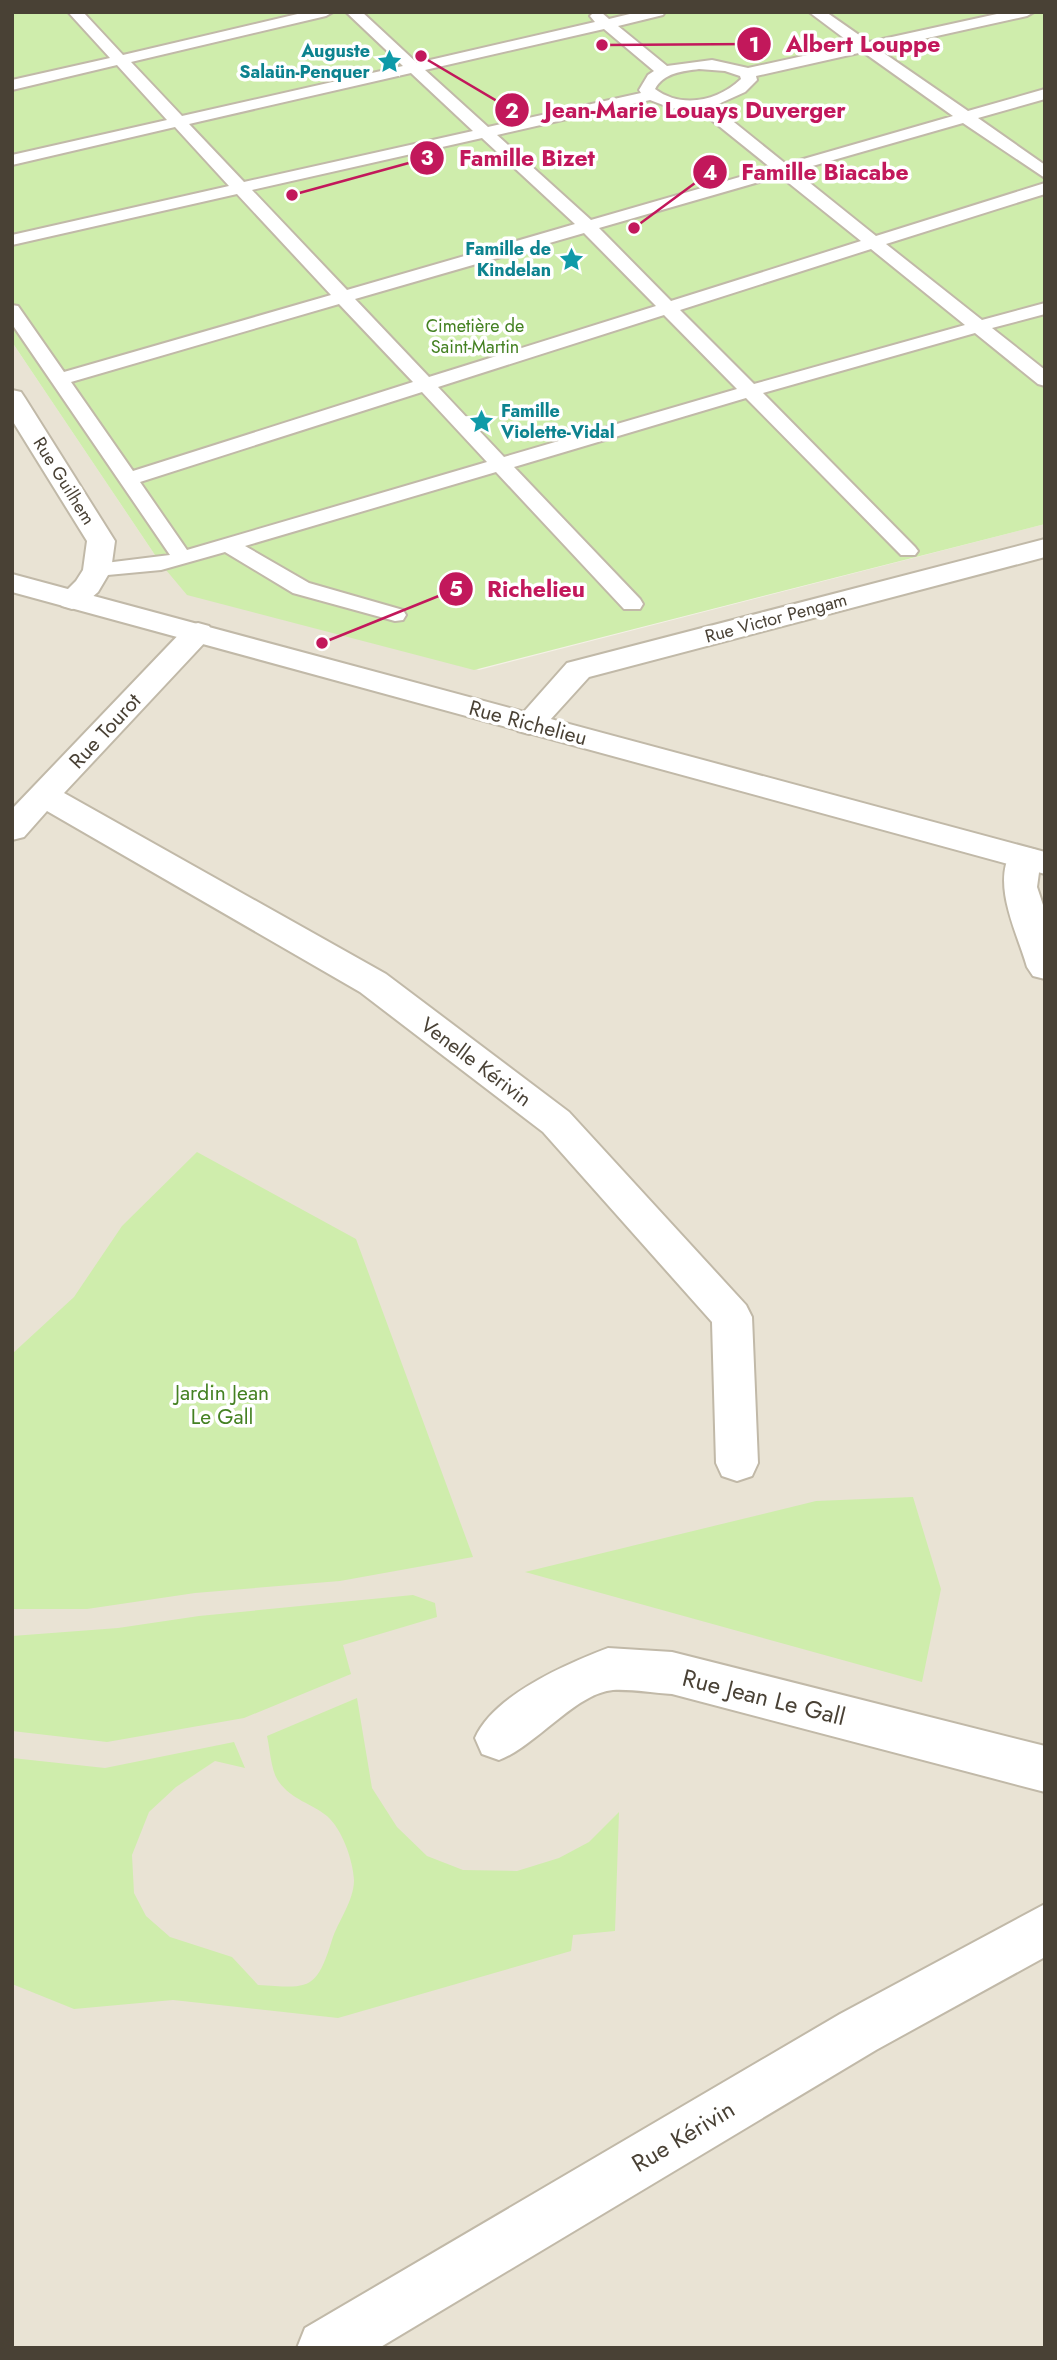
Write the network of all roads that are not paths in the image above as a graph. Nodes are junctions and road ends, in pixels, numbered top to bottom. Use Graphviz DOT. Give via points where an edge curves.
graph roads {
  1 [pos="75,12"];
  2 [pos="326,12"];
  3 [pos="353,12"];
  4 [pos="592,12"];
  5 [pos="658,12"];
  6 [pos="816,12"];
  7 [pos="1027,12"];
  8 [pos="607,24"];
  9 [pos="865,47"];
  10 [pos="122,59"];
  11 [pos="415,68"];
  12 [pos="664,71"];
  13 [pos="747,73"];
  14 [pos="12,85"];
  15 [pos="651,94"];
  16 [pos="1045,94"];
  17 [pos="704,106"];
  18 [pos="964,117"];
  19 [pos="180,122"];
  20 [pos="487,133"];
  21 [pos="12,160"];
  22 [pos="783,169"];
  23 [pos="1045,173"];
  24 [pos="1045,188"];
  25 [pos="240,189"];
  26 [pos="586,225"];
  27 [pos="12,240"];
  28 [pos="873,243"];
  29 [pos="345,296"];
  30 [pos="668,308"];
  31 [pos="1045,309"];
  32 [pos="12,310"];
  33 [pos="977,328"];
  34 [pos="59,379"];
  35 [pos="1045,380"];
  36 [pos="426,384"];
  37 [pos="749,391"];
  38 [pos="12,398"];
  39 [pos="502,464"];
  40 [pos="128,479"];
  41 [pos="228,544"];
  42 [pos="1045,548"];
  43 [pos="908,551"];
  44 [pos="182,557"];
  45 [pos="97,570"];
  46 [pos="12,583"];
  47 [pos="72,600"];
  48 [pos="632,604"];
  49 [pos="395,615"];
  50 [pos="198,632"];
  51 [pos="529,724"];
  52 [pos="43,795"];
  53 [pos="12,829"];
  54 [pos="1035,861"];
  55 [pos="1045,967"];
  56 [pos="737,1463"];
  57 [pos="499,1738"];
  58 [pos="1045,1769"];
  59 [pos="1045,1929"];
  60 [pos="325,2348"];
  1 -- 10 [label="lane"];
  2 -- 10 [label="lane"];
  3 -- 11 [label="lane"];
  4 -- 8 [label="lane"];
  5 -- 8 [label="lane"];
  6 -- 9 [label="lane"];
  7 -- 9 [label="lane"];
  8 -- 11 [label="lane"];
  8 -- 12 [label="lane"];
  9 -- 13 [label="lane"];
  9 -- 18 [label="lane"];
  10 -- 14 [label="lane"];
  10 -- 19 [label="lane"];
  11 -- 19 [label="lane"];
  11 -- 20 [label="lane"];
  12 -- 13 [label="lane" via="708,66"];
  12 -- 15 [label="lane" via="649,82"];
  13 -- 17 [label="lane" via="749,80 738,90"];
  15 -- 17 [label="lane" via="679,104"];
  15 -- 20 [label="lane"];
  16 -- 18 [label="lane"];
  17 -- 22 [label="lane"];
  18 -- 22 [label="lane"];
  18 -- 23 [label="lane"];
  19 -- 21 [label="lane"];
  19 -- 25 [label="lane"];
  20 -- 25 [label="lane"];
  20 -- 26 [label="lane"];
  22 -- 26 [label="lane"];
  22 -- 28 [label="lane"];
  24 -- 28 [label="lane"];
  25 -- 27 [label="lane"];
  25 -- 29 [label="lane"];
  26 -- 29 [label="lane"];
  26 -- 30 [label="lane"];
  28 -- 30 [label="lane"];
  28 -- 33 [label="lane"];
  29 -- 34 [label="lane"];
  29 -- 36 [label="lane"];
  30 -- 36 [label="lane"];
  30 -- 37 [label="lane"];
  31 -- 33 [label="lane"];
  32 -- 34 [label="lane"];
  33 -- 35 [label="lane"];
  33 -- 37 [label="lane"];
  34 -- 40 [label="lane"];
  36 -- 39 [label="lane"];
  36 -- 40 [label="lane"];
  37 -- 39 [label="lane"];
  37 -- 43 [label="lane"];
  38 -- 45 [label="street, Rue Guilhem" via="101,541"];
  39 -- 41 [label="lane"];
  39 -- 48 [label="lane"];
  40 -- 44 [label="lane"];
  41 -- 44 [label="lane"];
  41 -- 49 [label="lane" via="301,588"];
  42 -- 51 [label="street, Rue Victor Pengam" via="578,670"];
  44 -- 45 [label="lane" via="161,564"];
  45 -- 47 [label="street"];
  46 -- 47 [label="street, Rue Richelieu"];
  47 -- 50 [label="street, Rue Richelieu"];
  50 -- 51 [label="street, Rue Richelieu"];
  50 -- 52 [label="street, Rue Tourot"];
  51 -- 54 [label="street, Rue Richelieu"];
  52 -- 53 [label="street, Rue Tourot"];
  52 -- 56 [label="street, Venelle Kérivin" via="373,983 556,1122 732,1317"];
  54 -- 55 [label="street" via="1020,887"];
  57 -- 58 [label="street, Rue Jean Le Gall" via="556,1692 608,1669 672,1674"];
  59 -- 60 [label="street, Rue Kérivin" via="858,2032"];
}
